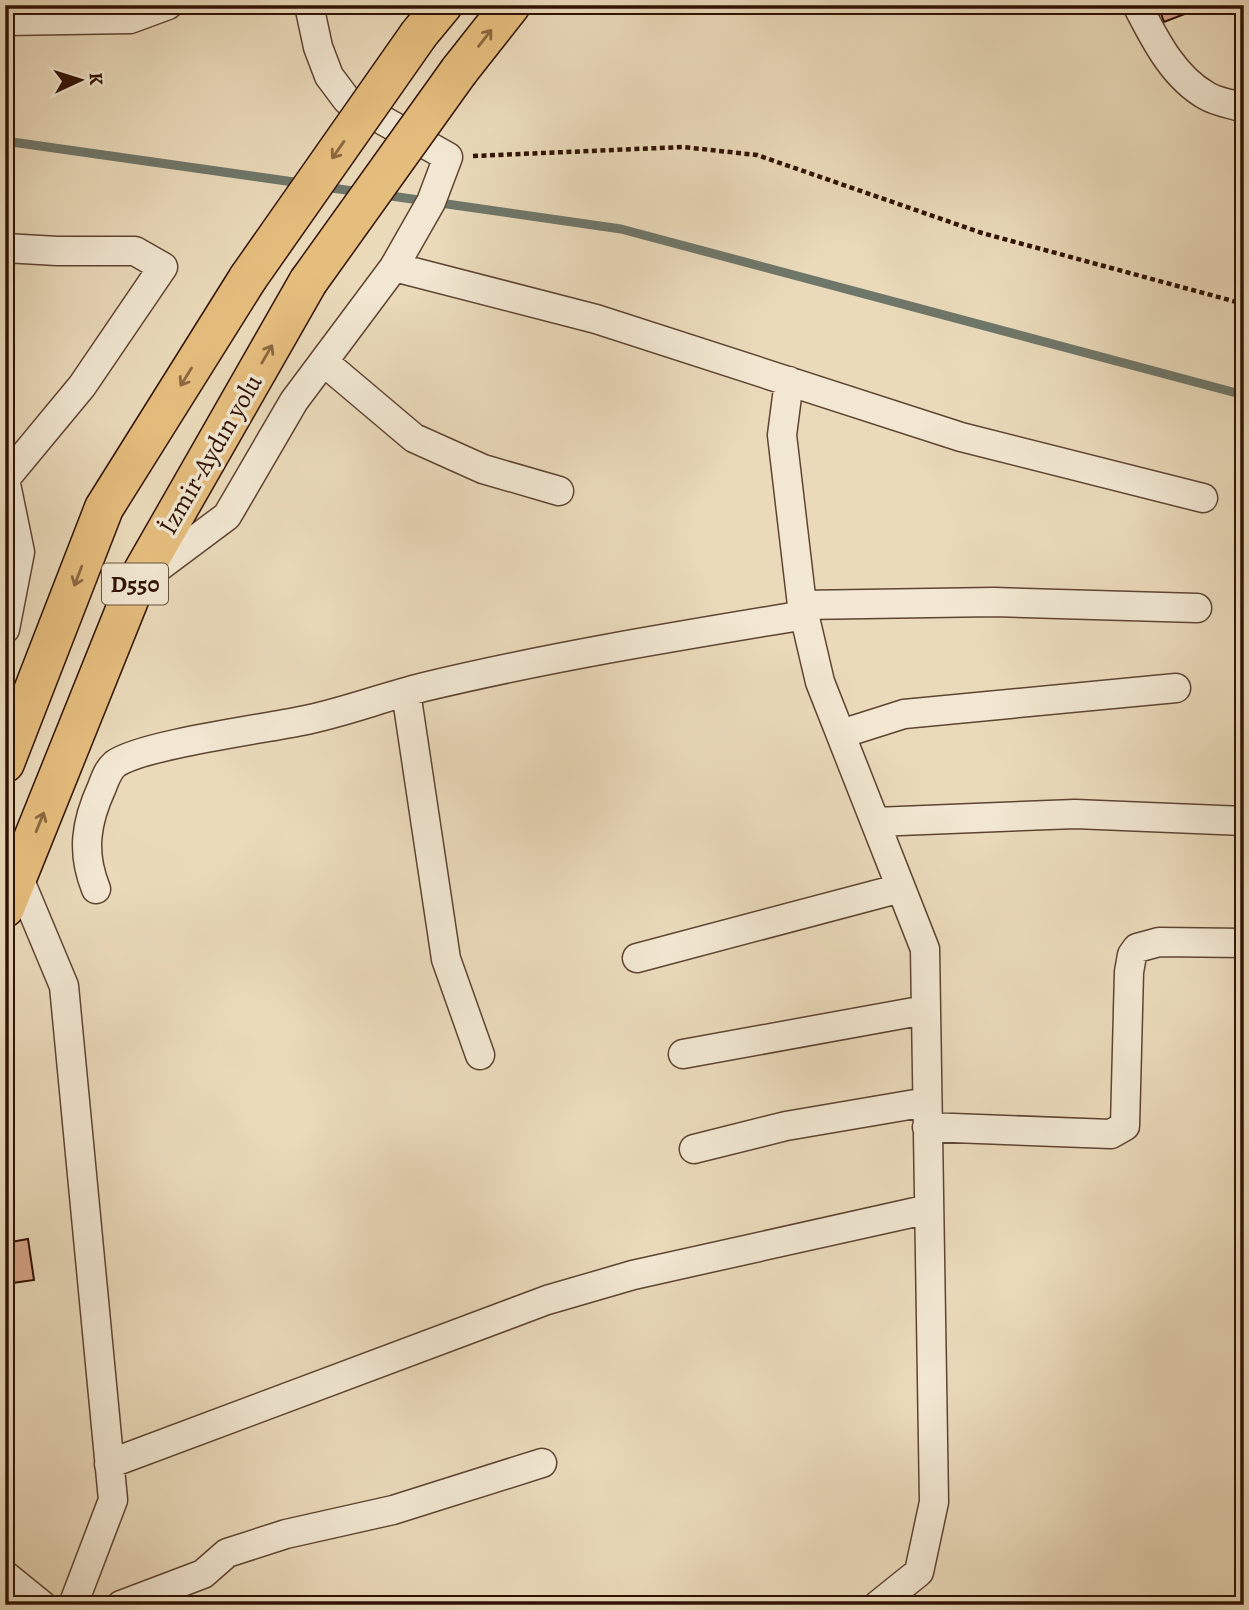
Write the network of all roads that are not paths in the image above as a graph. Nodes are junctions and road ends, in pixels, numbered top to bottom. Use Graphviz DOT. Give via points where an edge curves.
graph roads {
  1 [pos="168,5"];
  2 [pos="309,5"];
  3 [pos="511,5"];
  4 [pos="1137,5"];
  5 [pos="431,20"];
  6 [pos="5,21"];
  7 [pos="1244,108"];
  8 [pos="5,248"];
  9 [pos="394,267"];
  10 [pos="324,362"];
  11 [pos="789,381"];
  12 [pos="5,479"];
  13 [pos="559,491"];
  14 [pos="1203,498"];
  15 [pos="135,585"];
  16 [pos="1197,608"];
  17 [pos="804,610"];
  18 [pos="5,629"];
  19 [pos="1176,688"];
  20 [pos="407,692"];
  21 [pos="841,734"];
  22 [pos="5,763"];
  23 [pos="1244,821"];
  24 [pos="875,822"];
  25 [pos="901,888"];
  26 [pos="96,889"];
  27 [pos="12,892"];
  28 [pos="1244,943"];
  29 [pos="636,958"];
  30 [pos="925,1010"];
  31 [pos="684,1054"];
  32 [pos="480,1055"];
  33 [pos="927,1115"];
  34 [pos="694,1149"];
  35 [pos="929,1209"];
  36 [pos="542,1463"];
  37 [pos="109,1464"];
  38 [pos="6,1577"];
  39 [pos="41,1605"];
  40 [pos="74,1605"];
  41 [pos="121,1605"];
  42 [pos="878,1605"];
  1 -- 6 [label="street" via="130,19"];
  2 -- 9 [label="street" via="329,76 346,100 448,157 431,202"];
  15 -- 3 [label="highway, İzmir-Aydın yolu / D550, one-way, bridge" via="308,282"];
  4 -- 7 [label="street" via="1181,76 1208,97"];
  5 -- 22 [label="highway, D550, one-way, bridge" via="248,278 104,508"];
  8 -- 12 [label="street" via="135,251 163,267 82,386"];
  9 -- 10 [label="street"];
  9 -- 11 [label="street" via="596,319"];
  10 -- 13 [label="street" via="414,438 482,470"];
  10 -- 15 [label="street" via="295,401 227,516"];
  11 -- 14 [label="street" via="961,437"];
  11 -- 17 [label="street" via="782,435"];
  12 -- 18 [label="street" via="20,552"];
  27 -- 15 [label="highway, İzmir-Aydın yolu / D550, one-way"];
  16 -- 17 [label="street" via="994,602"];
  17 -- 20 [label="street"];
  17 -- 21 [label="street" via="820,682"];
  19 -- 21 [label="street" via="904,714"];
  20 -- 26 [label="street" via="305,720 142,753 116,764 86,825 89,870"];
  20 -- 32 [label="street" via="446,959"];
  21 -- 24 [label="street"];
  23 -- 24 [label="street" via="1075,814"];
  24 -- 25 [label="street"];
  25 -- 29 [label="street"];
  25 -- 30 [label="street" via="925,949"];
  27 -- 37 [label="street" via="64,986"];
  28 -- 33 [label="street" via="1159,942 1144,944 1132,955 1125,1126 1111,1135"];
  30 -- 31 [label="street"];
  30 -- 33 [label="street"];
  33 -- 34 [label="street" via="832,1117"];
  33 -- 35 [label="street"];
  35 -- 37 [label="street" via="633,1275 547,1300"];
  35 -- 42 [label="street" via="934,1502 919,1572"];
  36 -- 41 [label="street" via="393,1510 286,1534 227,1553 202,1574"];
  37 -- 40 [label="street" via="113,1500"];
  38 -- 39 [label="street"];
}
